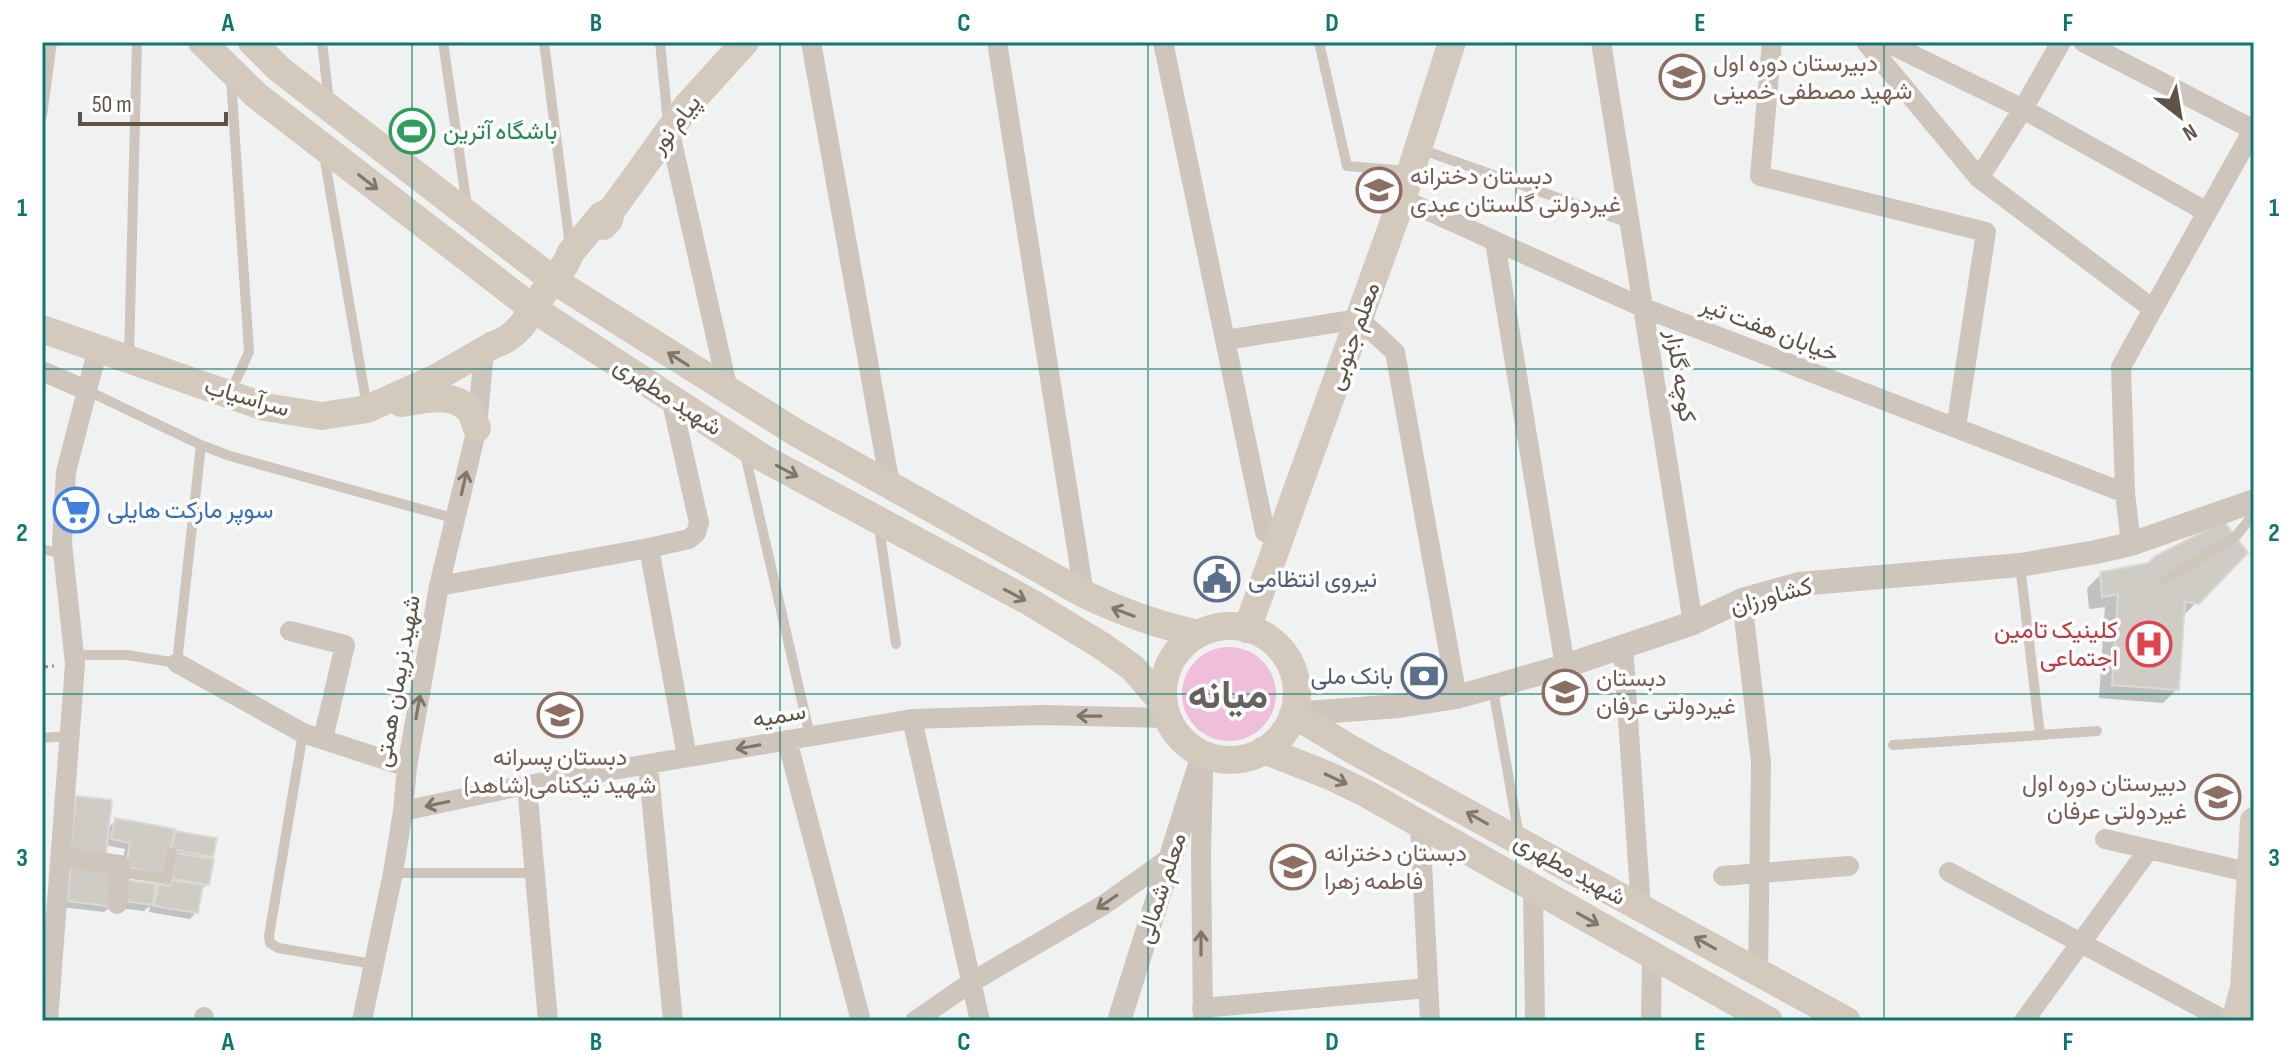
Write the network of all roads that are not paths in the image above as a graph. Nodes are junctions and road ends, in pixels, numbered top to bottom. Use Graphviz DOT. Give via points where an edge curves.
graph roads {
  1 [pos="52,42"];
  2 [pos="137,42"];
  3 [pos="202,42"];
  4 [pos="252,42"];
  5 [pos="322,42"];
  6 [pos="443,42"];
  7 [pos="544,42"];
  8 [pos="660,42"];
  9 [pos="745,42"];
  10 [pos="811,42"];
  11 [pos="997,42"];
  12 [pos="1163,42"];
  13 [pos="1319,42"];
  14 [pos="1452,42"];
  15 [pos="1601,42"];
  16 [pos="1772,42"];
  17 [pos="1866,42"];
  18 [pos="1886,42"];
  19 [pos="2061,42"];
  20 [pos="2083,42"];
  21 [pos="230,69"];
  22 [pos="330,108"];
  23 [pos="2023,109"];
  24 [pos="42,116"];
  25 [pos="669,129"];
  26 [pos="2254,130"];
  27 [pos="323,147"];
  28 [pos="1415,160"];
  29 [pos="1979,178"];
  30 [pos="1402,199"];
  31 [pos="2207,212"];
  32 [pos="469,216"];
  33 [pos="1629,223"];
  34 [pos="1495,242"];
  35 [pos="563,265"];
  36 [pos="1644,308"];
  37 [pos="531,309"];
  38 [pos="2153,309"];
  39 [pos="1359,319"];
  40 [pos="42,329"];
  41 [pos="1226,340"];
  42 [pos="489,347"];
  43 [pos="98,348"];
  44 [pos="129,359"];
  45 [pos="42,371"];
  46 [pos="86,390"];
  47 [pos="728,390"];
  48 [pos="230,394"];
  49 [pos="671,398"];
  50 [pos="367,409"];
  51 [pos="477,428"];
  52 [pos="1956,428"];
  53 [pos="743,444"];
  54 [pos="201,445"];
  55 [pos="890,485"];
  56 [pos="2125,493"];
  57 [pos="2254,501"];
  58 [pos="2254,514"];
  59 [pos="456,519"];
  60 [pos="878,520"];
  61 [pos="1279,540"];
  62 [pos="2131,544"];
  63 [pos="649,548"];
  64 [pos="42,549"];
  65 [pos="63,554"];
  66 [pos="2020,565"];
  67 [pos="2165,580"];
  68 [pos="439,586"];
  69 [pos="1084,594"];
  70 [pos="1742,600"];
  71 [pos="1693,623"];
  72 [pos="1247,629"];
  73 [pos="290,631"];
  74 [pos="1198,634"];
  75 [pos="896,644"];
  76 [pos="1623,645"];
  77 [pos="74,655"];
  78 [pos="177,663"];
  79 [pos="1565,666"];
  80 [pos="1493,689"];
  81 [pos="1457,697"];
  82 [pos="1166,711"];
  83 [pos="1293,714"];
  84 [pos="912,719"];
  85 [pos="2097,731"];
  86 [pos="303,733"];
  87 [pos="2040,735"];
  88 [pos="69,736"];
  89 [pos="810,736"];
  90 [pos="42,738"];
  91 [pos="323,739"];
  92 [pos="787,740"];
  93 [pos="1893,745"];
  94 [pos="1264,750"];
  95 [pos="1203,755"];
  96 [pos="687,757"];
  97 [pos="648,764"];
  98 [pos="407,767"];
  99 [pos="527,786"];
  100 [pos="403,811"];
  101 [pos="2254,821"];
  102 [pos="1420,824"];
  103 [pos="2105,839"];
  104 [pos="1521,842"];
  105 [pos="2149,849"];
  106 [pos="172,853"];
  107 [pos="1171,857"];
  108 [pos="57,863"];
  109 [pos="1849,866"];
  110 [pos="119,872"];
  111 [pos="1949,872"];
  112 [pos="393,873"];
  113 [pos="536,873"];
  114 [pos="1759,873"];
  115 [pos="2253,873"];
  116 [pos="1723,876"];
  117 [pos="1533,887"];
  118 [pos="117,904"];
  119 [pos="1641,908"];
  120 [pos="2082,942"];
  121 [pos="1652,955"];
  122 [pos="373,964"];
  123 [pos="1758,972"];
  124 [pos="970,983"];
  125 [pos="1428,988"];
  126 [pos="1203,1014"];
  127 [pos="1762,1019"];
  128 [pos="48,1021"];
  129 [pos="362,1021"];
  130 [pos="548,1021"];
  131 [pos="673,1021"];
  132 [pos="861,1021"];
  133 [pos="915,1021"];
  134 [pos="980,1021"];
  135 [pos="1119,1021"];
  136 [pos="1430,1021"];
  137 [pos="1535,1021"];
  138 [pos="1651,1021"];
  139 [pos="1847,1021"];
  140 [pos="2024,1021"];
  141 [pos="2226,1021"];
  142 [pos="2235,1021"];
  1 -- 24 [label="lane"];
  2 -- 44 [label="lane"];
  3 -- 21 [label="main road, شهید مطهری"];
  4 -- 22 [label="main road, شهید مطهری"];
  5 -- 22 [label="lane"];
  6 -- 32 [label="lane"];
  7 -- 35 [label="lane"];
  8 -- 25 [label="lane"];
  9 -- 25 [label="main road, پیام نور"];
  10 -- 55 [label="street"];
  11 -- 69 [label="street"];
  12 -- 41 [label="street"];
  13 -- 28 [label="lane" via="1347,166"];
  14 -- 28 [label="main road, معلم جنوبی"];
  15 -- 33 [label="street, کوچه گلزار"];
  16 -- 52 [label="street" via="1760,176 1986,232"];
  17 -- 29 [label="street"];
  18 -- 23 [label="street"];
  19 -- 23 [label="street"];
  20 -- 26 [label="street"];
  21 -- 27 [label="main road, شهید مطهری"];
  21 -- 48 [label="lane" via="249,352"];
  22 -- 32 [label="main road, شهید مطهری"];
  23 -- 29 [label="street"];
  23 -- 31 [label="street"];
  25 -- 35 [label="main road, پیام نور" via="609,220 577,257"];
  25 -- 47 [label="street"];
  26 -- 31 [label="street"];
  27 -- 37 [label="main road, شهید مطهری, one-way"];
  27 -- 50 [label="lane"];
  28 -- 30 [label="main road, معلم جنوبی"];
  28 -- 33 [label="lane"];
  29 -- 38 [label="street"];
  30 -- 34 [label="street, خیابان هفت تیر"];
  30 -- 39 [label="main road, معلم جنوبی"];
  31 -- 38 [label="street"];
  32 -- 35 [label="main road, شهید مطهری"];
  33 -- 36 [label="street, کوچه گلزار"];
  34 -- 36 [label="street, خیابان هفت تیر"];
  34 -- 79 [label="street"];
  35 -- 37 [label="main road, پیام نور"];
  47 -- 35 [label="main road, شهید مطهری, one-way"];
  36 -- 52 [label="street, خیابان هفت تیر"];
  36 -- 71 [label="street, کوچه گلزار"];
  37 -- 42 [label="main road, سرآسیاب" via="503,342"];
  37 -- 49 [label="main road, شهید مطهری"];
  38 -- 56 [label="street" via="2121,367"];
  39 -- 41 [label="street"];
  39 -- 61 [label="main road, معلم جنوبی"];
  39 -- 81 [label="street" via="1395,352"];
  40 -- 43 [label="main road, سرآسیاب"];
  41 -- 61 [label="street" via="1265,532"];
  42 -- 50 [label="main road, سرآسیاب"];
  42 -- 51 [label="street, شهید نریمان همتی"];
  43 -- 44 [label="main road, سرآسیاب"];
  43 -- 46 [label="street"];
  44 -- 48 [label="main road, سرآسیاب"];
  45 -- 46 [label="street"];
  46 -- 54 [label="lane"];
  46 -- 65 [label="street" via="66,472"];
  47 -- 55 [label="main road, شهید مطهری"];
  48 -- 50 [label="main road, سرآسیاب" via="265,407 322,416"];
  49 -- 53 [label="main road, شهید مطهری"];
  49 -- 63 [label="street" via="699,523 689,539"];
  50 -- 51 [label="main road" via="431,398 454,400 469,410"];
  59 -- 51 [label="street, شهید نریمان همتی, one-way"];
  52 -- 56 [label="street, خیابان هفت تیر"];
  53 -- 60 [label="main road, شهید مطهری, one-way"];
  53 -- 89 [label="lane"];
  54 -- 59 [label="lane"];
  54 -- 78 [label="lane"];
  55 -- 69 [label="main road, شهید مطهری"];
  56 -- 62 [label="street"];
  57 -- 62 [label="street, کشاورزان"];
  58 -- 67 [label="lane" via="2236,536"];
  59 -- 68 [label="street, شهید نریمان همتی"];
  60 -- 75 [label="lane"];
  60 -- 82 [label="main road, شهید مطهری, one-way" via="1102,646 1133,668"];
  61 -- 72 [label="main road, معلم جنوبی"];
  62 -- 66 [label="street, کشاورزان"];
  63 -- 68 [label="street"];
  63 -- 96 [label="street"];
  64 -- 65 [label="lane"];
  65 -- 77 [label="street"];
  66 -- 70 [label="street, کشاورزان" via="1799,584"];
  66 -- 87 [label="lane"];
  98 -- 68 [label="street, شهید نریمان همتی, one-way"];
  74 -- 69 [label="main road, شهید مطهری, one-way" via="1117,610"];
  70 -- 71 [label="street, کشاورزان"];
  70 -- 114 [label="street" via="1761,762"];
  71 -- 76 [label="street, کشاورزان"];
  72 -- 74 [label="main road" via="1230,626"];
  72 -- 83 [label="main road" via="1267,637 1283,652 1297,693"];
  73 -- 91 [label="street" via="345,645"];
  74 -- 82 [label="main road" via="1170,663 1163,683"];
  76 -- 79 [label="street, کشاورزان"];
  76 -- 119 [label="street"];
  77 -- 78 [label="lane" via="127,655"];
  77 -- 88 [label="street"];
  78 -- 86 [label="street"];
  79 -- 80 [label="street, کشاورزان"];
  80 -- 81 [label="street, کشاورزان"];
  80 -- 104 [label="lane"];
  81 -- 83 [label="street, کشاورزان"];
  82 -- 84 [label="street, سمیه, one-way"];
  82 -- 95 [label="main road" via="1176,733"];
  83 -- 94 [label="main road" via="1277,741"];
  104 -- 83 [label="main road, شهید مطهری, one-way"];
  84 -- 89 [label="street, سمیه"];
  84 -- 124 [label="street"];
  85 -- 87 [label="lane"];
  86 -- 91 [label="street"];
  86 -- 122 [label="lane" via="270,943"];
  87 -- 93 [label="lane"];
  88 -- 90 [label="lane"];
  88 -- 108 [label="street"];
  89 -- 92 [label="street, سمیه"];
  91 -- 98 [label="street"];
  92 -- 96 [label="street, سمیه, one-way"];
  92 -- 132 [label="street"];
  94 -- 95 [label="main road" via="1234,760"];
  94 -- 102 [label="main road, شهید مطهری, one-way" via="1330,776"];
  95 -- 107 [label="street, معلم شمالی"];
  126 -- 95 [label="street, one-way"];
  96 -- 97 [label="street, سمیه"];
  97 -- 99 [label="street, سمیه"];
  97 -- 131 [label="street"];
  98 -- 100 [label="street, شهید نریمان همتی"];
  99 -- 100 [label="street, سمیه, one-way"];
  99 -- 113 [label="street"];
  100 -- 112 [label="street, شهید نریمان همتی"];
  101 -- 115 [label="main road"];
  102 -- 117 [label="main road, شهید مطهری"];
  102 -- 125 [label="street"];
  103 -- 105 [label="street"];
  104 -- 119 [label="main road, شهید مطهری"];
  105 -- 115 [label="street"];
  105 -- 120 [label="street"];
  106 -- 110 [label="lane" via="167,879"];
  107 -- 124 [label="street, one-way" via="1105,904"];
  107 -- 135 [label="street, معلم شمالی"];
  108 -- 110 [label="street" via="120,865"];
  108 -- 128 [label="street"];
  109 -- 114 [label="street"];
  110 -- 118 [label="street"];
  111 -- 120 [label="street"];
  112 -- 113 [label="lane"];
  112 -- 122 [label="street, شهید نریمان همتی"];
  113 -- 130 [label="street"];
  114 -- 116 [label="street"];
  114 -- 123 [label="street"];
  115 -- 142 [label="main road" via="2244,988"];
  117 -- 121 [label="main road, شهید مطهری, one-way"];
  117 -- 137 [label="street"];
  123 -- 119 [label="main road, شهید مطهری, one-way"];
  120 -- 140 [label="street"];
  120 -- 141 [label="street"];
  121 -- 127 [label="main road, شهید مطهری"];
  121 -- 138 [label="street"];
  122 -- 129 [label="street, شهید نریمان همتی"];
  123 -- 139 [label="main road, شهید مطهری"];
  124 -- 133 [label="street"];
  124 -- 134 [label="street"];
  125 -- 126 [label="street"];
  125 -- 136 [label="street"];
}
